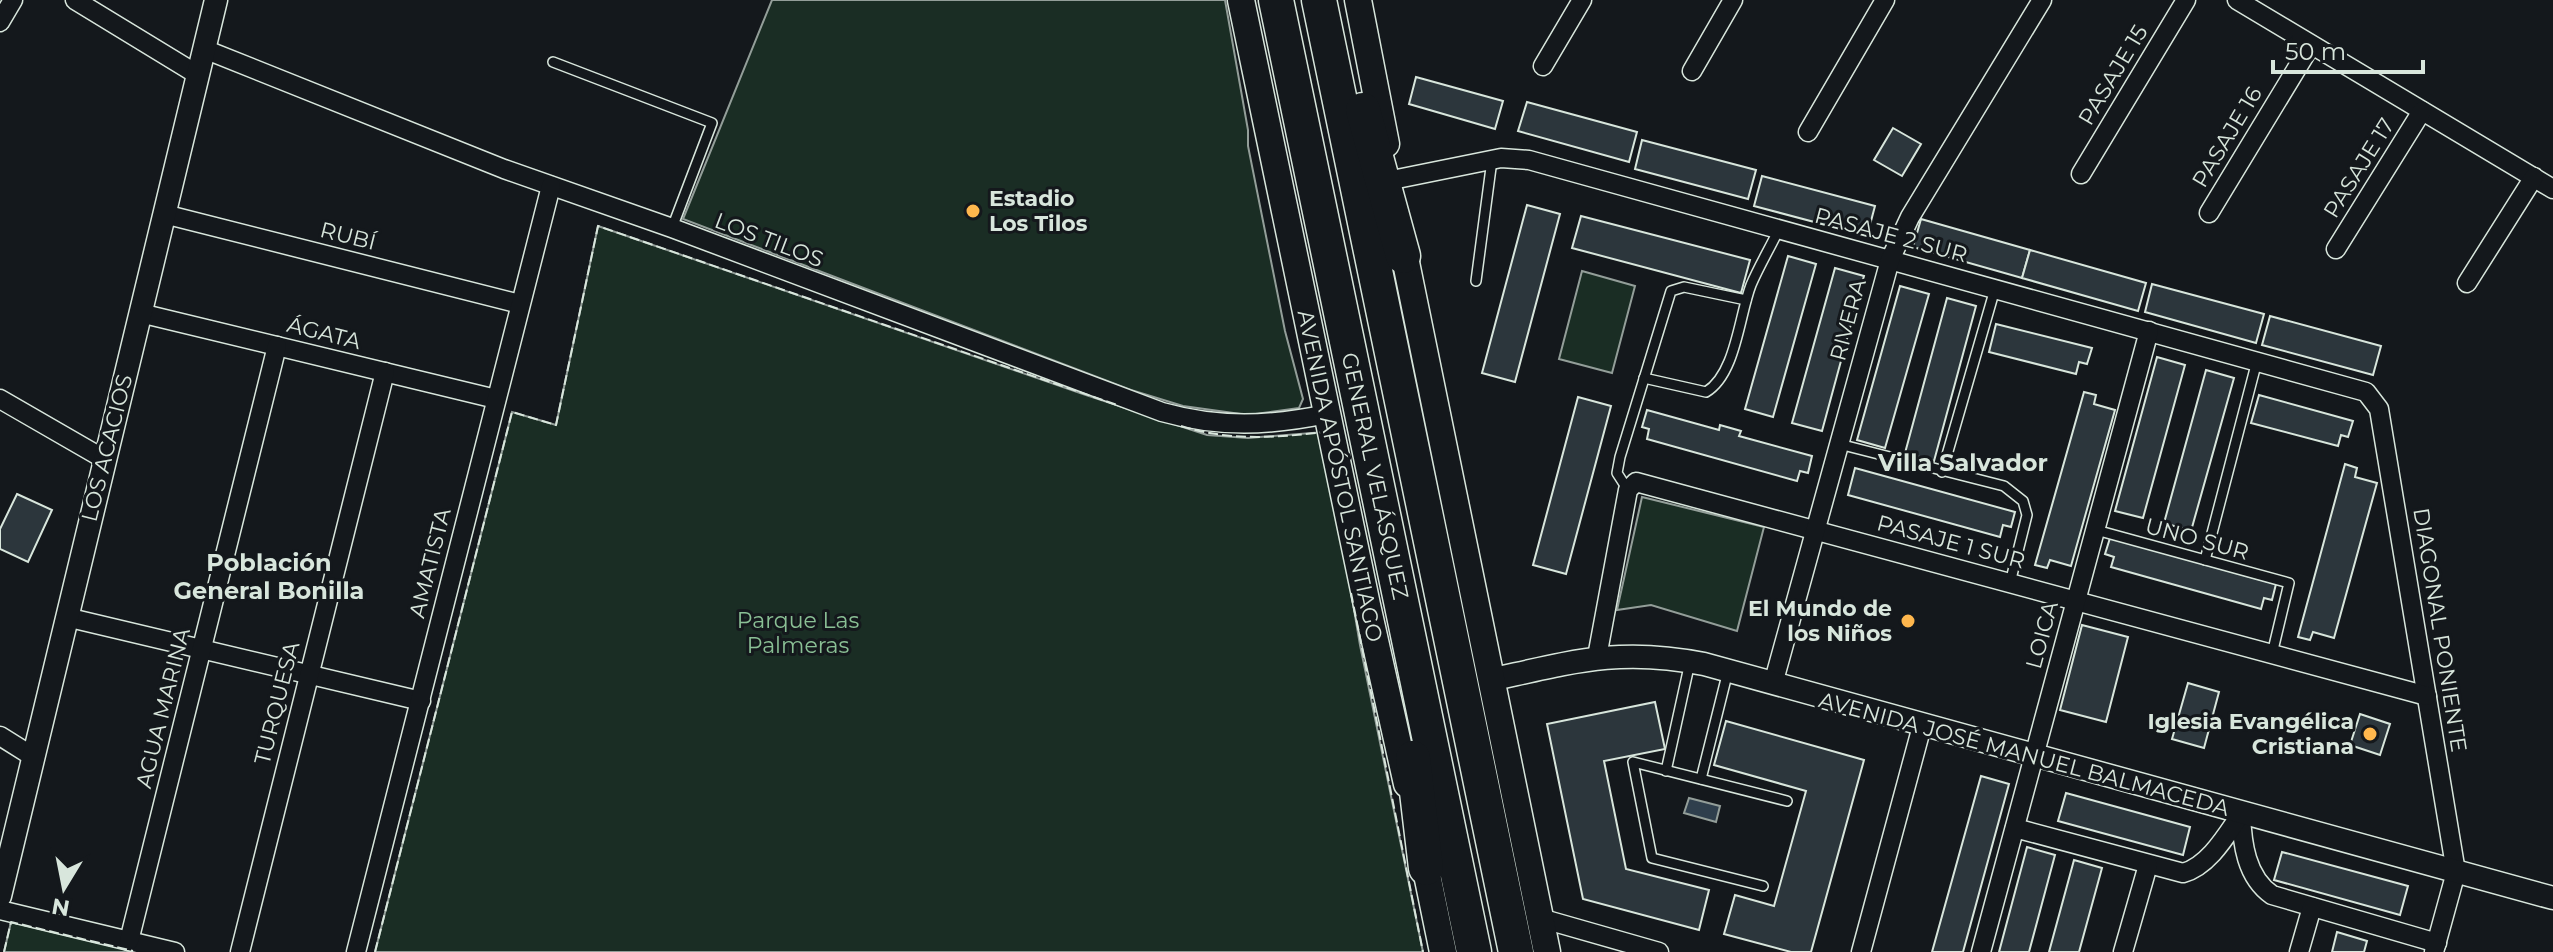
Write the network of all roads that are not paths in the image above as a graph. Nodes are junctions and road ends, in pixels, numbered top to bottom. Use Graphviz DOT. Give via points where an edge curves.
graph roads {
  1 [pos="13,0"];
  2 [pos="75,0"];
  3 [pos="216,0"];
  4 [pos="1241,0"];
  5 [pos="1276,0"];
  6 [pos="1319,0"];
  7 [pos="1331,0"];
  8 [pos="1358,0"];
  9 [pos="1582,0"];
  10 [pos="1733,0"];
  11 [pos="1885,0"];
  12 [pos="2042,0"];
  13 [pos="2186,0"];
  14 [pos="2237,0"];
  15 [pos="0,22"];
  16 [pos="2311,45"];
  17 [pos="204,49"];
  18 [pos="553,62"];
  19 [pos="1543,66"];
  20 [pos="1692,71"];
  21 [pos="198,75"];
  22 [pos="2422,111"];
  23 [pos="1808,132"];
  24 [pos="1492,160"];
  25 [pos="2081,174"];
  26 [pos="2534,177"];
  27 [pos="1392,180"];
  28 [pos="551,186"];
  29 [pos="2553,189"];
  30 [pos="2209,213"];
  31 [pos="164,214"];
  32 [pos="672,228"];
  33 [pos="1779,229"];
  34 [pos="2336,249"];
  35 [pos="1403,256"];
  36 [pos="1890,260"];
  37 [pos="1476,281"];
  38 [pos="2467,283"];
  39 [pos="1995,289"];
  40 [pos="1746,300"];
  41 [pos="520,304"];
  42 [pos="140,313"];
  43 [pos="2149,331"];
  44 [pos="277,346"];
  45 [pos="2257,361"];
  46 [pos="385,372"];
  47 [pos="1644,378"];
  48 [pos="2372,397"];
  49 [pos="0,399"];
  50 [pos="496,399"];
  51 [pos="1327,414"];
  52 [pos="1839,444"];
  53 [pos="104,459"];
  54 [pos="1942,472"];
  55 [pos="1628,490"];
  56 [pos="1381,504"];
  57 [pos="1815,530"];
  58 [pos="2096,530"];
  59 [pos="2205,560"];
  60 [pos="2010,583"];
  61 [pos="2076,601"];
  62 [pos="66,617"];
  63 [pos="202,649"];
  64 [pos="2272,654"];
  65 [pos="1597,657"];
  66 [pos="1690,662"];
  67 [pos="1728,671"];
  68 [pos="309,674"];
  69 [pos="1490,680"];
  70 [pos="1773,684"];
  71 [pos="2427,696"];
  72 [pos="421,701"];
  73 [pos="1922,726"];
  74 [pos="0,736"];
  75 [pos="32,756"];
  76 [pos="2034,757"];
  77 [pos="1666,771"];
  78 [pos="1701,779"];
  79 [pos="1787,801"];
  80 [pos="2241,814"];
  81 [pos="2015,828"];
  82 [pos="2148,865"];
  83 [pos="1426,868"];
  84 [pos="2456,872"];
  85 [pos="1763,886"];
  86 [pos="0,896"];
  87 [pos="2553,898"];
  88 [pos="2312,907"];
  89 [pos="0,910"];
  90 [pos="1540,918"];
  91 [pos="129,941"];
  92 [pos="2435,948"];
  93 [pos="175,952"];
  94 [pos="240,952"];
  95 [pos="356,952"];
  96 [pos="1443,952"];
  97 [pos="1474,952"];
  98 [pos="1516,952"];
  99 [pos="1547,952"];
  100 [pos="1659,952"];
  101 [pos="1861,952"];
  102 [pos="1981,952"];
  103 [pos="2123,952"];
  104 [pos="2299,952"];
  1 -- 15 [label="street"];
  2 -- 21 [label="street"];
  3 -- 17 [label="street, LOS ACACIOS"];
  4 -- 51 [label="main road, AVENIDA APÓSTOL SANTIAGO"];
  5 -- 56 [label="highway, GENERAL VELÁSQUEZ"];
  6 -- 98 [label="highway, GENERAL VELÁSQUEZ"];
  7 -- 35 [label="highway"];
  8 -- 27 [label="main road"];
  9 -- 19 [label="street"];
  10 -- 20 [label="street"];
  11 -- 23 [label="street"];
  12 -- 36 [label="street, RIVERA" via="1910,217"];
  13 -- 25 [label="street, PASAJE 15"];
  14 -- 16 [label="street"];
  16 -- 22 [label="street"];
  16 -- 30 [label="street, PASAJE 16"];
  17 -- 21 [label="street, LOS ACACIOS"];
  17 -- 28 [label="street, LOS TILOS"];
  18 -- 32 [label="lane" via="712,123"];
  21 -- 31 [label="street, LOS ACACIOS"];
  22 -- 26 [label="street"];
  22 -- 34 [label="street, PASAJE 17"];
  24 -- 27 [label="street, PASAJE 2 SUR"];
  24 -- 33 [label="street, PASAJE 2 SUR" via="1529,160"];
  24 -- 37 [label="lane"];
  26 -- 29 [label="street"];
  26 -- 38 [label="street"];
  27 -- 35 [label="main road"];
  28 -- 32 [label="street, LOS TILOS"];
  28 -- 41 [label="street, AMATISTA"];
  31 -- 41 [label="street, RUBÍ"];
  31 -- 42 [label="street, LOS ACACIOS"];
  32 -- 51 [label="street, LOS TILOS" via="1162,412 1247,426"];
  33 -- 36 [label="street, PASAJE 2 SUR"];
  33 -- 40 [label="lane"];
  35 -- 69 [label="main road"];
  36 -- 39 [label="street, PASAJE 2 SUR"];
  36 -- 52 [label="street, RIVERA"];
  39 -- 43 [label="street, PASAJE 2 SUR"];
  39 -- 54 [label="lane"];
  40 -- 47 [label="lane" via="1730,360 1713,388 1706,392"];
  40 -- 47 [label="lane" via="1684,287 1671,291"];
  41 -- 50 [label="street, AMATISTA"];
  42 -- 44 [label="street, ÁGATA"];
  42 -- 53 [label="street, LOS ACACIOS"];
  43 -- 45 [label="street, PASAJE 2 SUR"];
  43 -- 58 [label="street, LOICA"];
  44 -- 46 [label="street, ÁGATA"];
  44 -- 63 [label="street, AGUA MARINA"];
  45 -- 48 [label="street, PASAJE 2 SUR"];
  45 -- 59 [label="lane"];
  46 -- 50 [label="street, ÁGATA"];
  46 -- 68 [label="street, TURQUESA"];
  47 -- 55 [label="lane" via="1617,473"];
  48 -- 71 [label="street, DIAGONAL PONIENTE" via="2379,409"];
  49 -- 53 [label="street"];
  50 -- 72 [label="street, AMATISTA"];
  51 -- 83 [label="main road, AVENIDA APÓSTOL SANTIAGO"];
  52 -- 54 [label="lane"];
  52 -- 57 [label="street, RIVERA"];
  53 -- 62 [label="street, LOS ACACIOS"];
  54 -- 60 [label="lane" via="2004,486 2023,501 2027,515"];
  55 -- 57 [label="street, PASAJE 1 SUR" via="1636,482 1650,484"];
  55 -- 65 [label="street"];
  56 -- 83 [label="highway"];
  56 -- 97 [label="highway, GENERAL VELÁSQUEZ"];
  57 -- 60 [label="street, PASAJE 1 SUR"];
  57 -- 70 [label="street, RIVERA"];
  58 -- 59 [label="lane, UNO SUR"];
  58 -- 61 [label="street, LOICA"];
  59 -- 64 [label="lane, UNO SUR" via="2289,583"];
  60 -- 61 [label="street, PASAJE 1 SUR"];
  61 -- 64 [label="street, PASAJE 1 SUR"];
  61 -- 76 [label="street, LOICA"];
  62 -- 63 [label="street"];
  62 -- 75 [label="street, LOS ACACIOS"];
  63 -- 68 [label="street"];
  63 -- 91 [label="street, AGUA MARINA"];
  64 -- 71 [label="street, PASAJE 1 SUR"];
  65 -- 66 [label="street, AVENIDA JOSÉ MANUEL BALMACEDA" via="1645,655"];
  65 -- 69 [label="street, AVENIDA JOSÉ MANUEL BALMACEDA"];
  66 -- 67 [label="street, AVENIDA JOSÉ MANUEL BALMACEDA"];
  66 -- 77 [label="lane"];
  67 -- 70 [label="street, AVENIDA JOSÉ MANUEL BALMACEDA"];
  67 -- 78 [label="lane"];
  68 -- 72 [label="street"];
  68 -- 94 [label="street, TURQUESA"];
  69 -- 90 [label="main road"];
  70 -- 73 [label="street, AVENIDA JOSÉ MANUEL BALMACEDA"];
  71 -- 84 [label="street, DIAGONAL PONIENTE"];
  72 -- 95 [label="street, AMATISTA"];
  73 -- 76 [label="street, AVENIDA JOSÉ MANUEL BALMACEDA"];
  73 -- 101 [label="street"];
  74 -- 75 [label="street"];
  75 -- 86 [label="street, LOS ACACIOS"];
  76 -- 80 [label="street, AVENIDA JOSÉ MANUEL BALMACEDA"];
  76 -- 81 [label="street, LOICA"];
  77 -- 78 [label="lane"];
  77 -- 85 [label="lane" via="1633,762 1652,858"];
  78 -- 79 [label="lane"];
  80 -- 82 [label="street" via="2196,868 2177,873"];
  80 -- 84 [label="street, AVENIDA JOSÉ MANUEL BALMACEDA"];
  80 -- 88 [label="street" via="2245,851 2259,884 2272,895"];
  81 -- 82 [label="street"];
  81 -- 102 [label="street, LOICA"];
  82 -- 103 [label="street"];
  83 -- 96 [label="main road, AVENIDA APÓSTOL SANTIAGO"];
  84 -- 87 [label="street, AVENIDA JOSÉ MANUEL BALMACEDA"];
  84 -- 92 [label="street"];
  88 -- 92 [label="street"];
  88 -- 104 [label="street"];
  89 -- 91 [label="street"];
  90 -- 99 [label="main road"];
  90 -- 100 [label="street"];
  91 -- 93 [label="street"];
}
